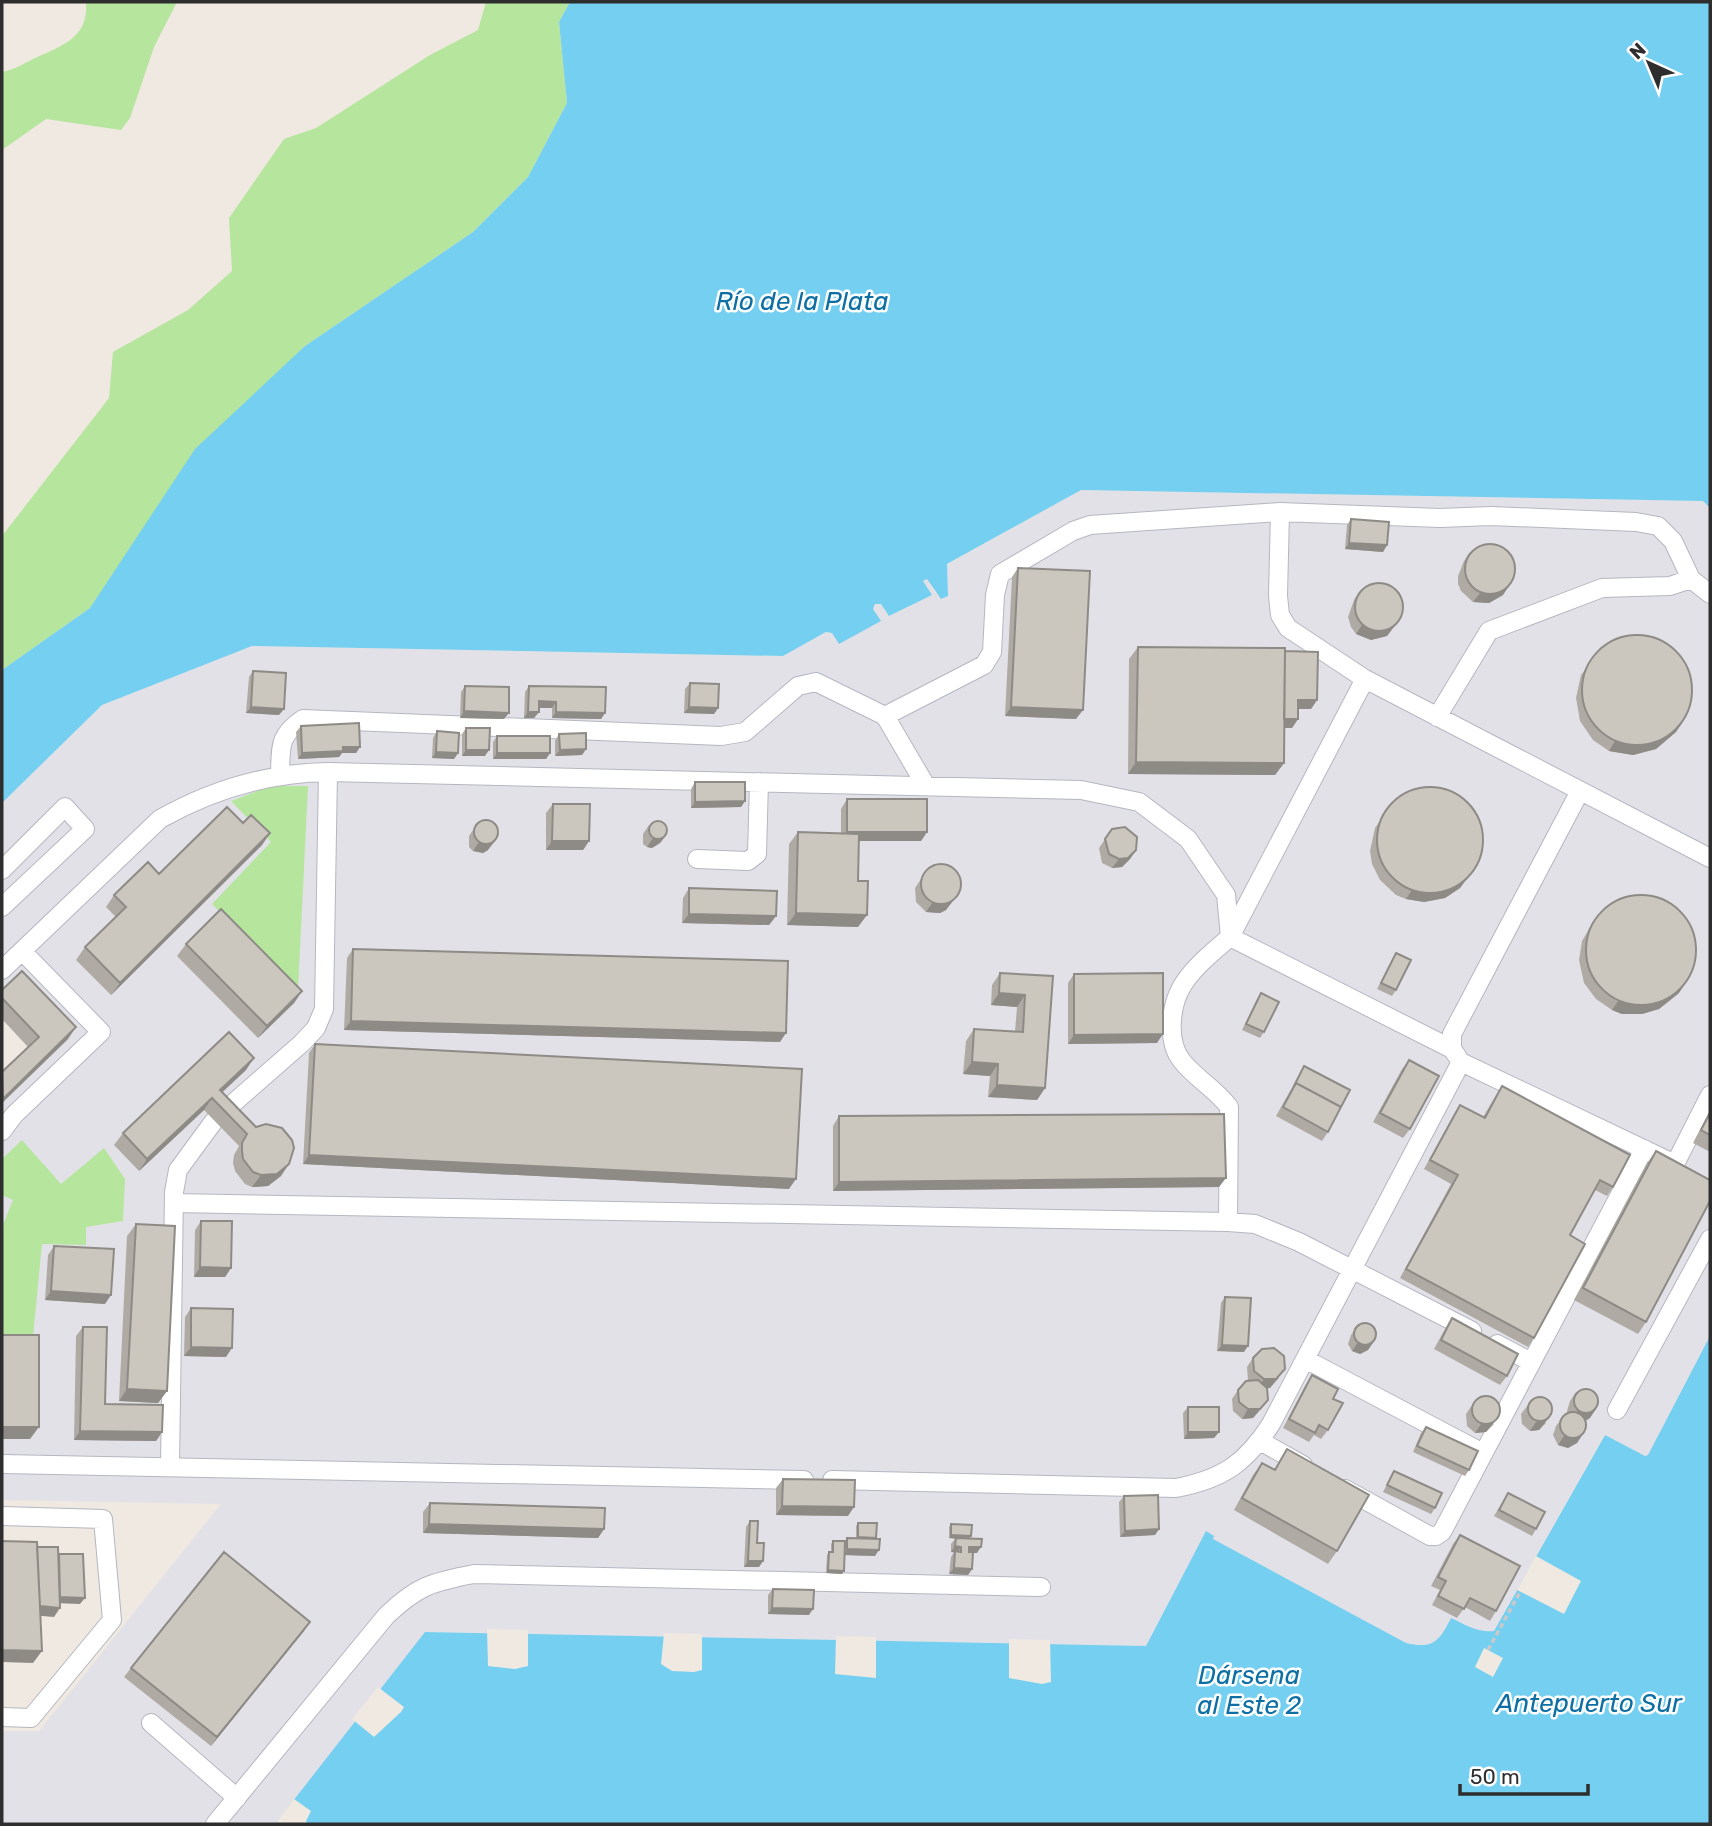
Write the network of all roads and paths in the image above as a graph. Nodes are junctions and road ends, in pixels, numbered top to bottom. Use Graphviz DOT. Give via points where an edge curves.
graph roads {
  1 [pos="1280,512"];
  2 [pos="1691,579"];
  3 [pos="1710,594"];
  4 [pos="1364,679"];
  5 [pos="885,716"];
  6 [pos="1437,717"];
  7 [pos="328,772"];
  8 [pos="280,775"];
  9 [pos="759,782"];
  10 [pos="926,786"];
  11 [pos="1580,791"];
  12 [pos="1710,858"];
  13 [pos="697,859"];
  14 [pos="2,870"];
  15 [pos="2,907"];
  16 [pos="1230,937"];
  17 [pos="22,951"];
  18 [pos="2,970"];
  19 [pos="1457,1055"];
  20 [pos="1710,1095"];
  21 [pos="2,1130"];
  22 [pos="1644,1149"];
  23 [pos="174,1203"];
  24 [pos="1228,1222"];
  25 [pos="1710,1239"];
  26 [pos="1353,1269"];
  27 [pos="1305,1359"];
  28 [pos="1531,1362"];
  29 [pos="1617,1410"];
  30 [pos="1260,1441"];
  31 [pos="1483,1453"];
  32 [pos="2,1464"];
  33 [pos="170,1466"];
  34 [pos="2,1516"];
  35 [pos="1041,1587"];
  36 [pos="1520,1592"];
  37 [pos="1488,1650"];
  38 [pos="2,1717"];
  39 [pos="150,1723"];
  40 [pos="237,1798"];
  41 [pos="215,1824"];
  1 -- 2 [label="lane" via="1636,522 1658,526 1673,541"];
  1 -- 4 [label="lane" via="1280,615 1289,628"];
  1 -- 5 [label="lane" via="1090,525 1073,531 1000,574 992,652 984,665"];
  2 -- 3 [label="lane"];
  2 -- 6 [label="lane" via="1670,586 1602,588 1489,631"];
  4 -- 6 [label="lane"];
  4 -- 16 [label="lane"];
  5 -- 8 [label="lane" via="816,682 798,686 745,732 720,736 303,719 288,730 281,747"];
  5 -- 10 [label="lane"];
  6 -- 11 [label="lane"];
  7 -- 8 [label="lane"];
  7 -- 9 [label="lane"];
  7 -- 23 [label="lane" via="324,1009 316,1028 302,1043 218,1117 178,1170"];
  8 -- 17 [label="lane" via="181,807 160,819"];
  9 -- 10 [label="lane"];
  9 -- 13 [label="lane" via="757,854 748,861"];
  10 -- 16 [label="lane" via="1081,790 1139,802 1188,839 1226,895"];
  11 -- 12 [label="lane"];
  11 -- 19 [label="lane" via="1452,1034"];
  14 -- 15 [label="lane" via="65,807 85,829"];
  16 -- 19 [label="lane"];
  16 -- 24 [label="lane" via="1180,989 1171,1023 1172,1043 1182,1061 1229,1107"];
  17 -- 18 [label="lane"];
  17 -- 21 [label="lane" via="101,1032"];
  19 -- 22 [label="lane"];
  19 -- 26 [label="lane"];
  20 -- 22 [label="lane" via="1681,1167"];
  22 -- 28 [label="lane"];
  23 -- 24 [label="lane"];
  23 -- 33 [label="lane"];
  24 -- 26 [label="lane" via="1255,1224"];
  25 -- 29 [label="lane"];
  26 -- 27 [label="lane"];
  26 -- 28 [label="lane"];
  27 -- 30 [label="lane"];
  27 -- 31 [label="lane"];
  28 -- 31 [label="lane"];
  30 -- 31 [label="lane" via="1430,1536 1442,1532"];
  30 -- 33 [label="lane" via="1240,1463 1209,1479 1176,1488"];
  32 -- 33 [label="lane"];
  34 -- 38 [label="lane" via="103,1519 112,1620 31,1718"];
  35 -- 40 [label="lane" via="474,1574 441,1580 413,1592 386,1616"];
  36 -- 37 [label="path"];
  39 -- 40 [label="lane"];
  40 -- 41 [label="lane"];
}
